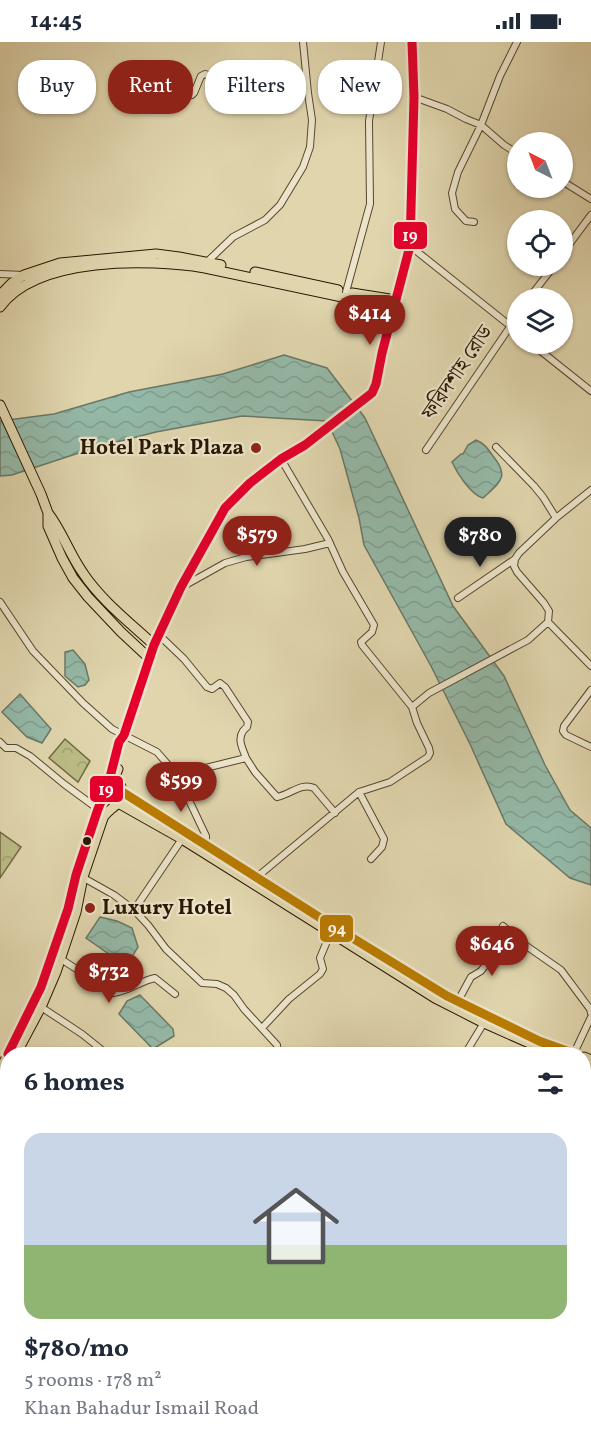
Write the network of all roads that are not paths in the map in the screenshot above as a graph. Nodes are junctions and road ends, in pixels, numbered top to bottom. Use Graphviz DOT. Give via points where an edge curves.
graph roads {
  1 [pos="303,42"];
  2 [pos="381,42"];
  3 [pos="412,42"];
  4 [pos="516,42"];
  5 [pos="308,93"];
  6 [pos="193,94"];
  7 [pos="414,96"];
  8 [pos="481,125"];
  9 [pos="507,147"];
  10 [pos="573,188"];
  11 [pos="591,199"];
  12 [pos="591,215"];
  13 [pos="474,222"];
  14 [pos="573,239"];
  15 [pos="410,246"];
  16 [pos="206,265"];
  17 [pos="0,274"];
  18 [pos="546,276"];
  19 [pos="27,278"];
  20 [pos="537,288"];
  21 [pos="346,291"];
  22 [pos="0,295"];
  23 [pos="395,304"];
  24 [pos="0,307"];
  25 [pos="507,324"];
  26 [pos="507,329"];
  27 [pos="545,354"];
  28 [pos="591,391"];
  29 [pos="1,407"];
  30 [pos="496,447"];
  31 [pos="426,450"];
  32 [pos="281,459"];
  33 [pos="591,490"];
  34 [pos="48,513"];
  35 [pos="556,518"];
  36 [pos="330,543"];
  37 [pos="515,559"];
  38 [pos="181,587"];
  39 [pos="458,598"];
  40 [pos="0,602"];
  41 [pos="548,622"];
  42 [pos="159,635"];
  43 [pos="154,645"];
  44 [pos="149,658"];
  45 [pos="591,666"];
  46 [pos="591,690"];
  47 [pos="412,707"];
  48 [pos="124,735"];
  49 [pos="0,742"];
  50 [pos="591,747"];
  51 [pos="246,758"];
  52 [pos="177,775"];
  53 [pos="108,785"];
  54 [pos="358,792"];
  55 [pos="123,794"];
  56 [pos="104,795"];
  57 [pos="120,803"];
  58 [pos="98,809"];
  59 [pos="335,813"];
  60 [pos="167,825"];
  61 [pos="182,839"];
  62 [pos="206,844"];
  63 [pos="370,858"];
  64 [pos="80,876"];
  65 [pos="255,880"];
  66 [pos="134,910"];
  67 [pos="503,926"];
  68 [pos="332,929"];
  69 [pos="495,936"];
  70 [pos="61,959"];
  71 [pos="175,994"];
  72 [pos="437,994"];
  73 [pos="458,1001"];
  74 [pos="40,1007"];
  75 [pos="591,1015"];
  76 [pos="486,1019"];
  77 [pos="262,1028"];
  78 [pos="12,1047"];
  79 [pos="20,1047"];
  80 [pos="98,1047"];
  81 [pos="277,1047"];
  82 [pos="469,1047"];
  83 [pos="540,1047"];
  84 [pos="554,1047"];
  85 [pos="577,1047"];
  1 -- 5 [label="street"];
  2 -- 21 [label="street" via="369,121 370,204"];
  3 -- 7 [label="highway"];
  4 -- 8 [label="street"];
  5 -- 6 [label="street" via="205,74"];
  5 -- 16 [label="street" via="312,120 310,147 303,167 280,205 265,219 232,237"];
  7 -- 8 [label="street"];
  7 -- 15 [label="highway"];
  8 -- 9 [label="street"];
  8 -- 13 [label="street" via="452,193 455,209 466,221"];
  10 -- 11 [label="street"];
  12 -- 14 [label="street"];
  15 -- 23 [label="highway"];
  15 -- 25 [label="street"];
  16 -- 19 [label="highway" via="156,254 60,263"];
  16 -- 21 [label="highway"];
  16 -- 23 [label="highway"];
  17 -- 19 [label="street"];
  18 -- 20 [label="street"];
  19 -- 22 [label="highway" via="12,283"];
  19 -- 24 [label="highway"];
  21 -- 23 [label="highway"];
  23 -- 32 [label="main road" via="372,393 305,446"];
  26 -- 31 [label="street, ফরিদশাহ রোড"];
  27 -- 28 [label="street"];
  29 -- 34 [label="highway"];
  30 -- 35 [label="street" via="534,486"];
  32 -- 36 [label="street"];
  32 -- 38 [label="main road" via="225,508"];
  33 -- 35 [label="street"];
  34 -- 43 [label="highway" via="82,572"];
  34 -- 44 [label="highway" via="48,526 73,578"];
  35 -- 37 [label="street"];
  36 -- 38 [label="street" via="225,563"];
  36 -- 47 [label="street" via="374,625 362,645"];
  37 -- 39 [label="street"];
  37 -- 41 [label="street" via="517,572 549,611"];
  38 -- 42 [label="main road"];
  40 -- 48 [label="street" via="52,672 101,720"];
  41 -- 45 [label="street"];
  41 -- 47 [label="street" via="528,640 429,693"];
  42 -- 43 [label="main road"];
  42 -- 51 [label="street" via="207,687 212,689 220,683 225,687 248,722 240,740"];
  43 -- 44 [label="highway"];
  44 -- 48 [label="highway"];
  46 -- 50 [label="street" via="563,731"];
  47 -- 54 [label="street" via="429,748 428,757 390,782"];
  48 -- 52 [label="street" via="157,752"];
  48 -- 53 [label="highway"];
  48 -- 55 [label="highway" via="115,776"];
  49 -- 58 [label="street" via="30,756"];
  51 -- 52 [label="street"];
  51 -- 59 [label="street" via="277,797 309,786"];
  52 -- 62 [label="street" via="206,836"];
  53 -- 55 [label="highway"];
  53 -- 56 [label="highway"];
  54 -- 59 [label="street"];
  54 -- 63 [label="street" via="384,839"];
  55 -- 57 [label="highway"];
  55 -- 60 [label="highway"];
  56 -- 57 [label="highway"];
  56 -- 58 [label="highway"];
  57 -- 60 [label="highway"];
  57 -- 64 [label="highway" via="105,814"];
  58 -- 64 [label="highway"];
  59 -- 65 [label="street"];
  60 -- 61 [label="highway"];
  60 -- 62 [label="highway"];
  61 -- 65 [label="highway"];
  61 -- 66 [label="street"];
  62 -- 65 [label="highway"];
  64 -- 66 [label="street"];
  64 -- 70 [label="highway" via="76,912"];
  64 -- 78 [label="highway" via="41,987"];
  65 -- 68 [label="highway"];
  66 -- 77 [label="street" via="196,978 226,988"];
  67 -- 75 [label="street" via="561,970"];
  68 -- 72 [label="highway"];
  68 -- 77 [label="street" via="320,958 320,974"];
  69 -- 73 [label="street" via="484,967 471,977"];
  70 -- 71 [label="street" via="113,993 155,978"];
  70 -- 74 [label="highway"];
  72 -- 73 [label="highway"];
  72 -- 76 [label="highway"];
  73 -- 76 [label="highway"];
  74 -- 79 [label="highway"];
  74 -- 80 [label="street"];
  75 -- 85 [label="street"];
  76 -- 82 [label="street"];
  76 -- 83 [label="highway"];
  76 -- 84 [label="highway"];
  77 -- 81 [label="street"];
}
